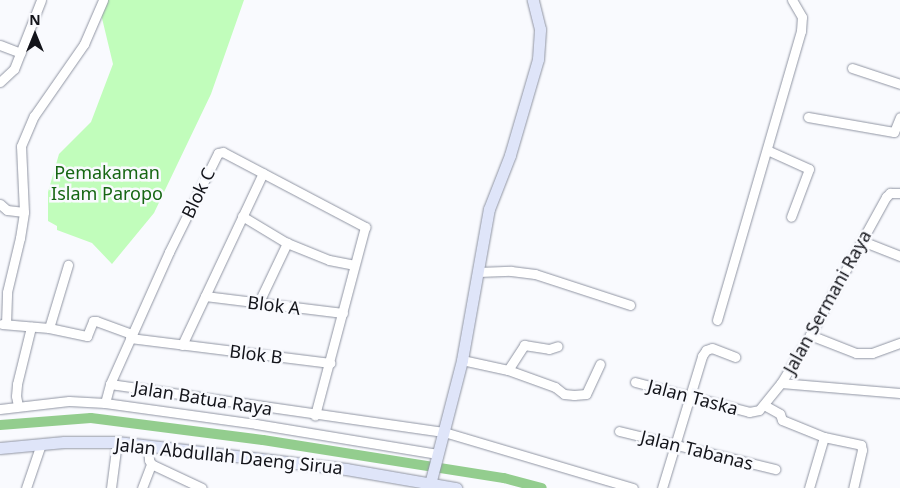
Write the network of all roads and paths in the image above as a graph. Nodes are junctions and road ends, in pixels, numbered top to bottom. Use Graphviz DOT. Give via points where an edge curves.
graph roads {
  1 [pos="41,0"];
  2 [pos="103,0"];
  3 [pos="533,0"];
  4 [pos="792,0"];
  5 [pos="0,45"];
  6 [pos="21,53"];
  7 [pos="852,68"];
  8 [pos="0,82"];
  9 [pos="900,84"];
  10 [pos="808,117"];
  11 [pos="900,117"];
  12 [pos="897,134"];
  13 [pos="767,150"];
  14 [pos="263,173"];
  15 [pos="900,193"];
  16 [pos="0,204"];
  17 [pos="24,212"];
  18 [pos="242,216"];
  19 [pos="792,217"];
  20 [pos="862,241"];
  21 [pos="287,243"];
  22 [pos="900,256"];
  23 [pos="68,265"];
  24 [pos="354,265"];
  25 [pos="478,272"];
  26 [pos="205,296"];
  27 [pos="258,304"];
  28 [pos="630,305"];
  29 [pos="343,314"];
  30 [pos="717,320"];
  31 [pos="3,324"];
  32 [pos="30,327"];
  33 [pos="49,328"];
  34 [pos="130,336"];
  35 [pos="810,336"];
  36 [pos="900,343"];
  37 [pos="182,345"];
  38 [pos="558,346"];
  39 [pos="735,356"];
  40 [pos="462,360"];
  41 [pos="330,363"];
  42 [pos="600,364"];
  43 [pos="508,370"];
  44 [pos="635,382"];
  45 [pos="781,383"];
  46 [pos="110,384"];
  47 [pos="900,393"];
  48 [pos="689,397"];
  49 [pos="105,403"];
  50 [pos="764,405"];
  51 [pos="18,406"];
  52 [pos="0,409"];
  53 [pos="751,413"];
  54 [pos="315,415"];
  55 [pos="619,431"];
  56 [pos="444,432"];
  57 [pos="824,437"];
  58 [pos="117,442"];
  59 [pos="41,444"];
  60 [pos="148,445"];
  61 [pos="674,446"];
  62 [pos="0,448"];
  63 [pos="438,456"];
  64 [pos="151,464"];
  65 [pos="775,469"];
  66 [pos="430,482"];
  67 [pos="26,488"];
  68 [pos="111,488"];
  69 [pos="142,488"];
  70 [pos="202,488"];
  71 [pos="456,488"];
  72 [pos="633,488"];
  73 [pos="662,488"];
  74 [pos="809,488"];
  75 [pos="853,488"];
  1 -- 6 [label="street"];
  2 -- 17 [label="street" via="84,44 58,84 53,86 27,130 20,155"];
  3 -- 25 [label="main road" via="540,29 538,59 510,156 489,209"];
  4 -- 13 [label="street" via="800,11 802,23"];
  5 -- 6 [label="street"];
  6 -- 8 [label="street" via="14,69"];
  7 -- 9 [label="street"];
  10 -- 12 [label="street"];
  11 -- 12 [label="street"];
  13 -- 19 [label="street" via="809,169"];
  13 -- 30 [label="street"];
  14 -- 18 [label="street"];
  14 -- 24 [label="street, Blok C" via="365,227"];
  14 -- 34 [label="street, Blok C" via="223,152 218,153"];
  15 -- 20 [label="street, Jalan Sermani Raya" via="888,194"];
  16 -- 17 [label="street" via="7,210"];
  17 -- 31 [label="street"];
  18 -- 21 [label="street"];
  18 -- 26 [label="street"];
  20 -- 22 [label="street"];
  20 -- 35 [label="street, Jalan Sermani Raya"];
  21 -- 24 [label="street" via="328,260"];
  21 -- 27 [label="street"];
  23 -- 33 [label="street"];
  24 -- 29 [label="street"];
  25 -- 28 [label="street" via="535,274"];
  25 -- 40 [label="main road"];
  26 -- 27 [label="street, Blok A"];
  26 -- 37 [label="street"];
  27 -- 29 [label="street, Blok A"];
  29 -- 41 [label="street"];
  31 -- 32 [label="street"];
  32 -- 33 [label="street"];
  32 -- 51 [label="street" via="17,384"];
  33 -- 34 [label="street, Blok B" via="86,336 96,321"];
  34 -- 37 [label="street, Blok B"];
  34 -- 46 [label="street, Blok C"];
  35 -- 36 [label="street" via="856,353 872,353"];
  35 -- 45 [label="street, Jalan Sermani Raya"];
  37 -- 41 [label="street, Blok B"];
  38 -- 43 [label="street" via="549,349 524,345"];
  39 -- 48 [label="street" via="712,348 706,350"];
  40 -- 43 [label="street"];
  40 -- 56 [label="main road"];
  41 -- 54 [label="street"];
  42 -- 43 [label="street" via="591,388 582,395 564,394 555,387"];
  44 -- 48 [label="street, Jalan Taska"];
  45 -- 47 [label="street"];
  45 -- 50 [label="street, Jalan Sermani Raya"];
  46 -- 49 [label="street, Jalan Batua Raya"];
  46 -- 54 [label="street, Jalan Batua Raya"];
  48 -- 53 [label="street, Jalan Taska"];
  48 -- 61 [label="street"];
  49 -- 51 [label="street" via="69,401"];
  49 -- 63 [label="street" via="256,424"];
  50 -- 53 [label="street, Jalan Sermani Raya"];
  50 -- 57 [label="street" via="780,414 782,420"];
  51 -- 52 [label="street"];
  54 -- 56 [label="street, Jalan Batua Raya"];
  55 -- 61 [label="street, Jalan Tabanas"];
  56 -- 63 [label="main road"];
  56 -- 72 [label="street, Jalan Batua Raya"];
  57 -- 74 [label="street"];
  57 -- 75 [label="street" via="862,447"];
  58 -- 59 [label="main road, Jalan Abdullah Daeng Sirua"];
  58 -- 60 [label="main road, Jalan Abdullah Daeng Sirua"];
  58 -- 68 [label="street"];
  59 -- 62 [label="main road, Jalan Abdullah Daeng Sirua"];
  59 -- 67 [label="street"];
  60 -- 64 [label="street"];
  60 -- 66 [label="main road, Jalan Abdullah Daeng Sirua"];
  61 -- 65 [label="street, Jalan Tabanas"];
  61 -- 73 [label="street"];
  63 -- 66 [label="main road"];
  64 -- 69 [label="street"];
  64 -- 70 [label="street"];
  66 -- 71 [label="main road, Jalan Abdullah Daeng Sirua"];
}
